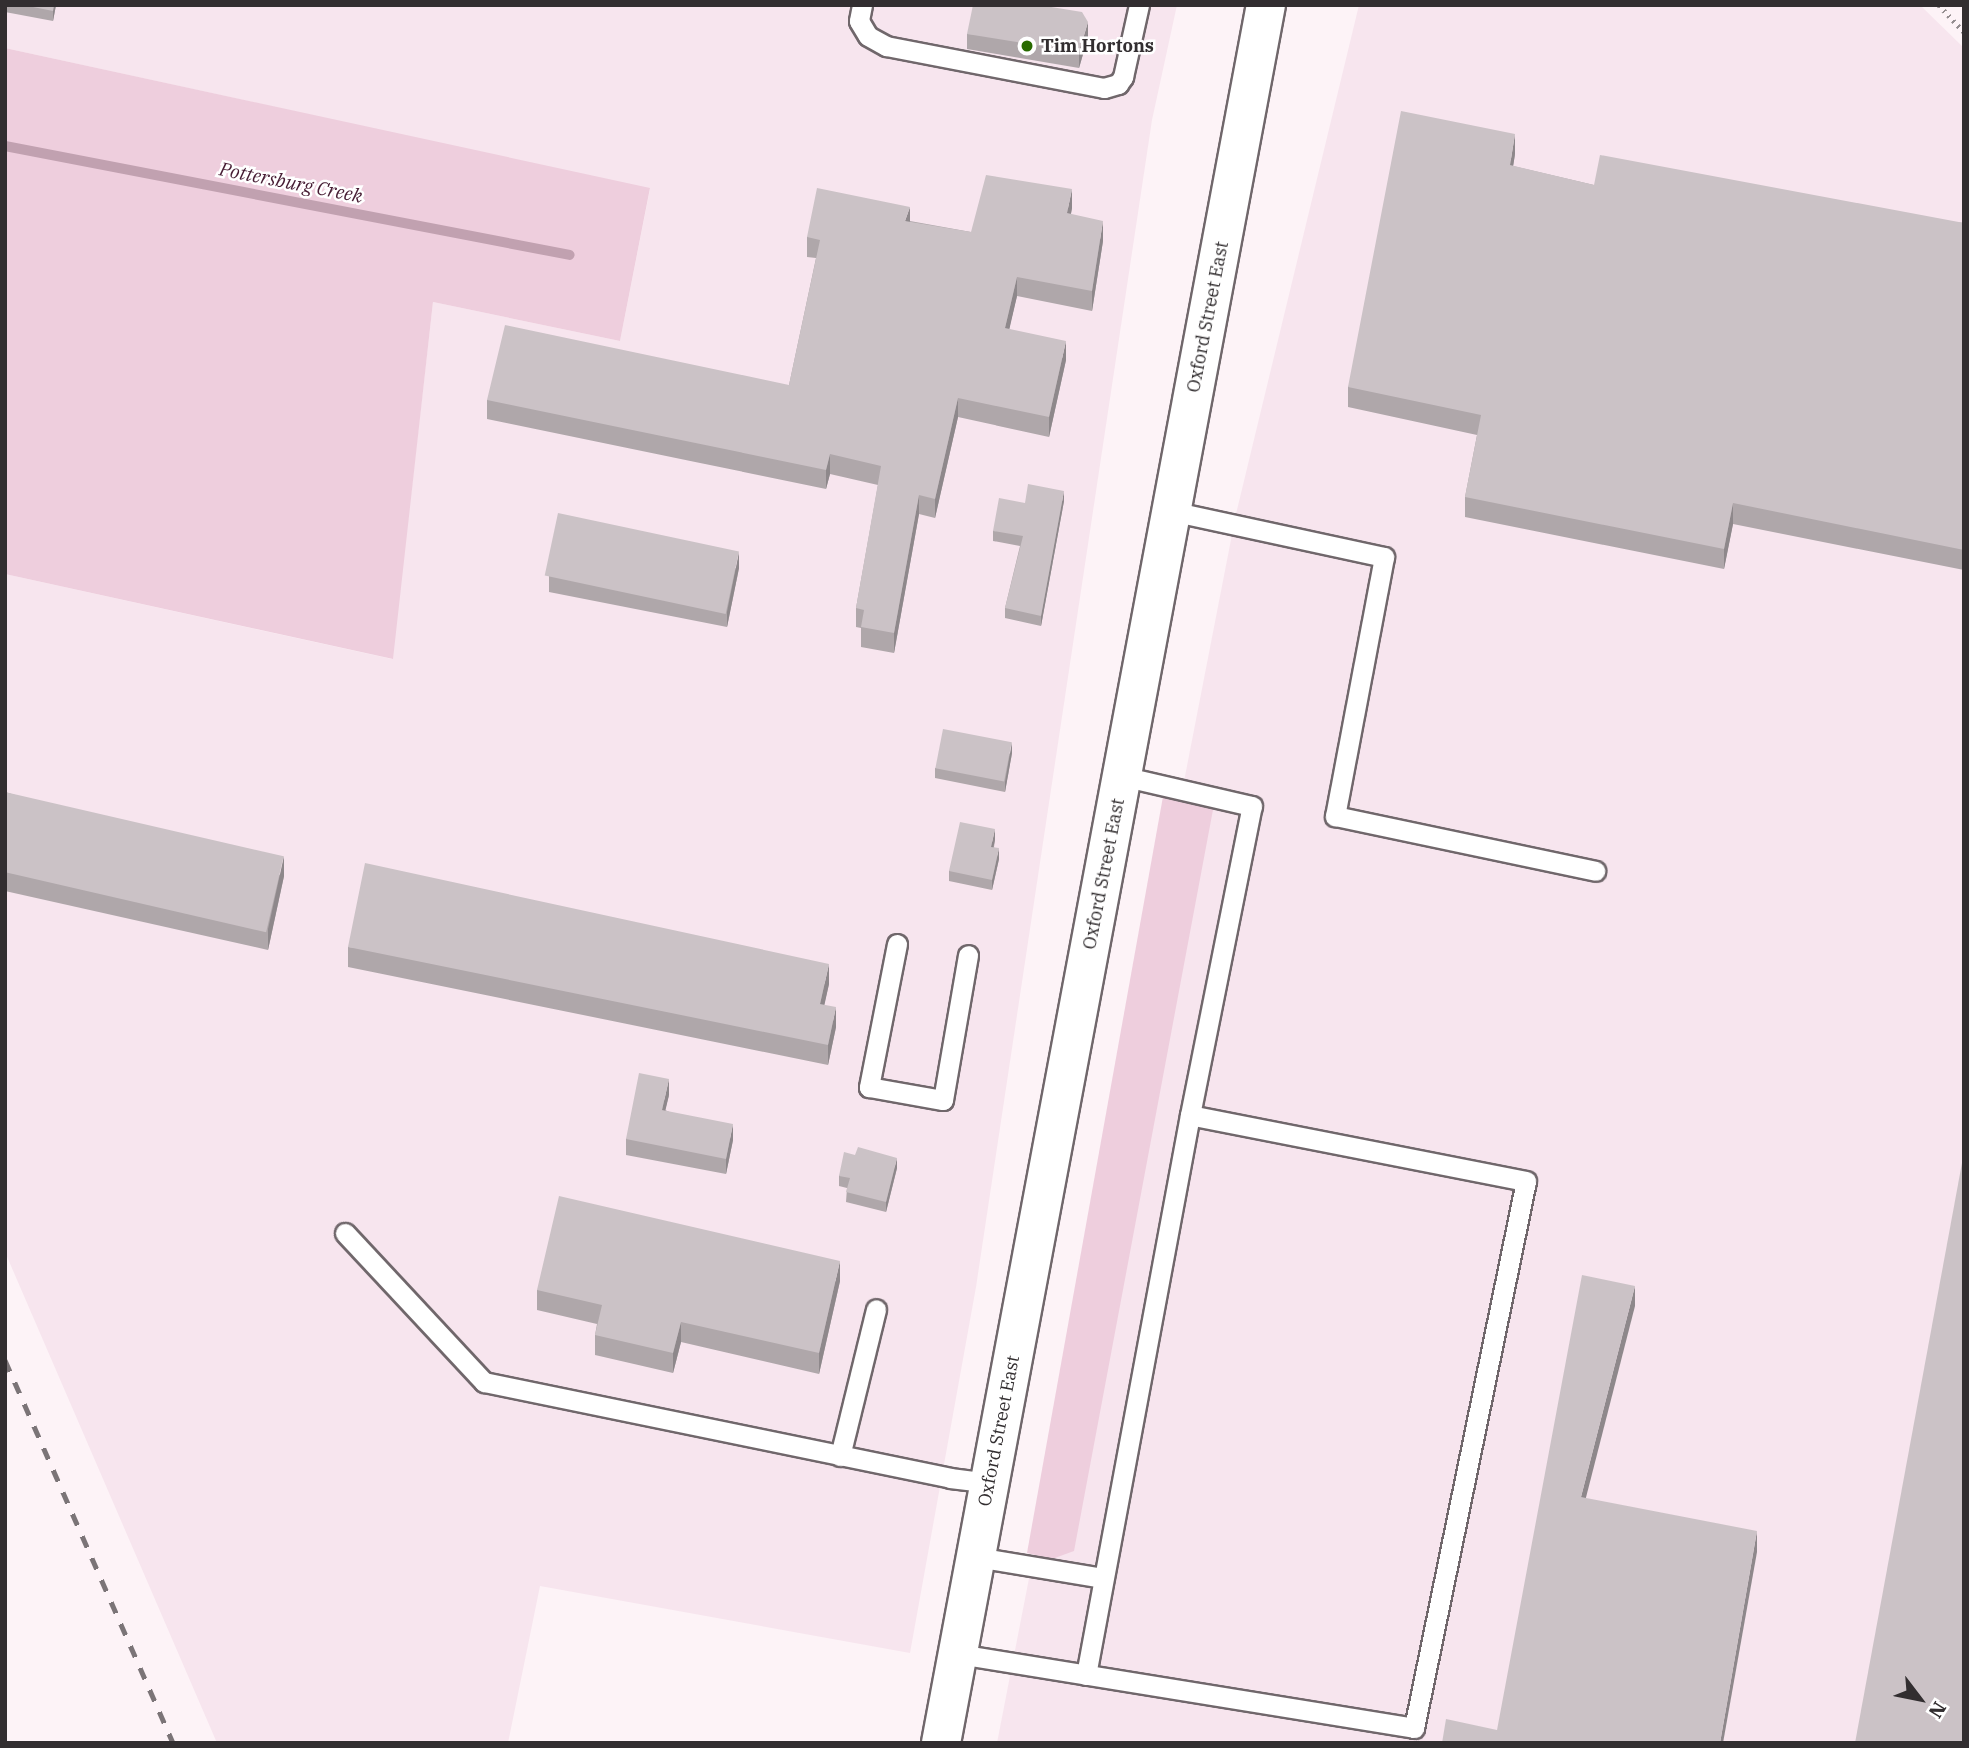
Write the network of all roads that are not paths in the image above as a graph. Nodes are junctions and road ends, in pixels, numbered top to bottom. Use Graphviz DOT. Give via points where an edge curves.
graph roads {
  1 [pos="862,5"];
  2 [pos="1139,5"];
  3 [pos="1266,5"];
  4 [pos="1171,511"];
  5 [pos="1122,776"];
  6 [pos="1595,870"];
  7 [pos="897,944"];
  8 [pos="968,956"];
  9 [pos="1190,1115"];
  10 [pos="345,1233"];
  11 [pos="876,1309"];
  12 [pos="840,1456"];
  13 [pos="990,1483"];
  14 [pos="976,1557"];
  15 [pos="1103,1578"];
  16 [pos="958,1654"];
  17 [pos="1086,1675"];
  18 [pos="941,1743"];
  1 -- 2 [label="lane" via="859,21 868,36 886,46 1104,88 1118,84 1123,77"];
  3 -- 4 [label="main road, Oxford Street East"];
  4 -- 5 [label="main road, Oxford Street East"];
  4 -- 6 [label="lane" via="1384,557 1335,816"];
  5 -- 9 [label="lane" via="1252,806"];
  5 -- 13 [label="main road, Oxford Street East"];
  7 -- 8 [label="lane" via="869,1087 943,1100"];
  9 -- 15 [label="lane"];
  9 -- 17 [label="lane" via="1526,1181 1414,1728"];
  10 -- 12 [label="lane" via="484,1382"];
  11 -- 12 [label="lane"];
  12 -- 13 [label="lane"];
  13 -- 14 [label="main road, Oxford Street East"];
  14 -- 15 [label="lane"];
  14 -- 16 [label="main road, Oxford Street East"];
  15 -- 17 [label="lane"];
  16 -- 17 [label="lane"];
  16 -- 18 [label="main road, Oxford Street East"];
}
